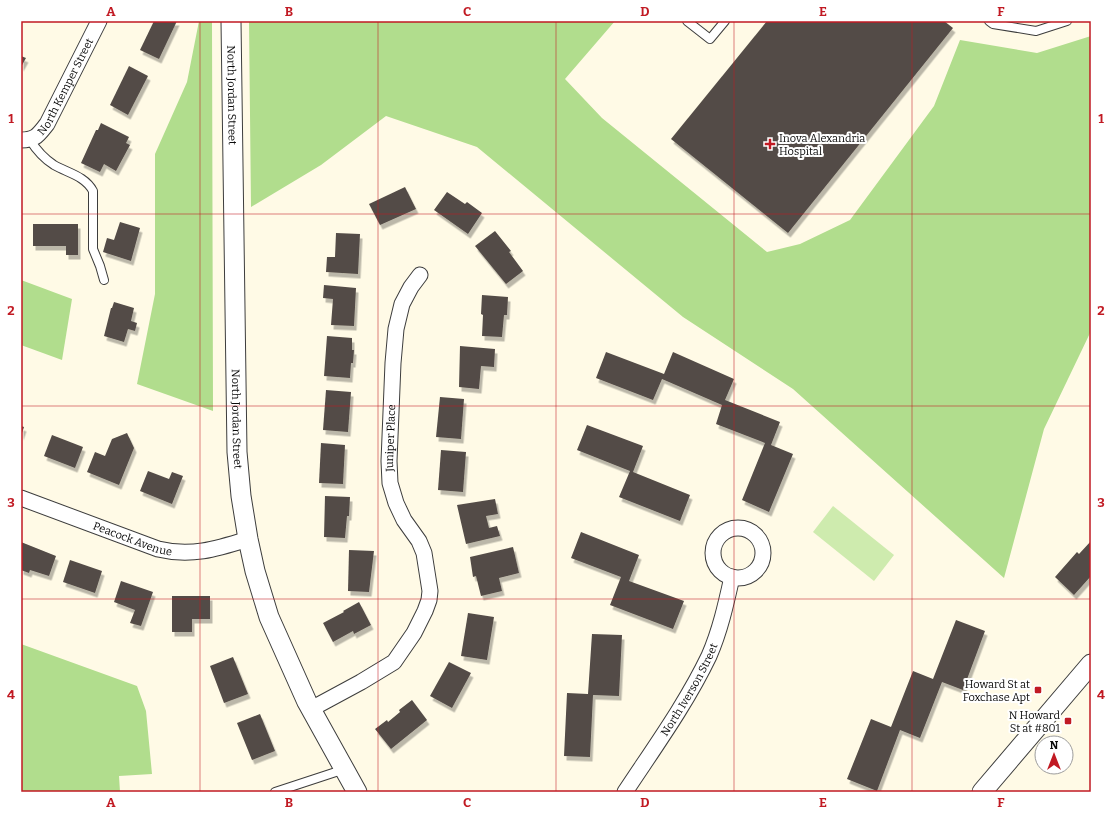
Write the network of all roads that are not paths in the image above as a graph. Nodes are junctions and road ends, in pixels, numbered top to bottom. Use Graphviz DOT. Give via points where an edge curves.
graph roads {
  1 [pos="99,21"];
  2 [pos="231,21"];
  3 [pos="687,21"];
  4 [pos="725,21"];
  5 [pos="989,21"];
  6 [pos="1067,21"];
  7 [pos="26,140"];
  8 [pos="420,275"];
  9 [pos="104,280"];
  10 [pos="21,498"];
  11 [pos="248,539"];
  12 [pos="732,577"];
  13 [pos="1091,664"];
  14 [pos="311,709"];
  15 [pos="344,769"];
  16 [pos="275,792"];
  17 [pos="356,792"];
  18 [pos="625,792"];
  19 [pos="982,792"];
  1 -- 7 [label="street, North Kemper Street" via="47,124 35,138"];
  2 -- 11 [label="street, North Jordan Street" via="237,452"];
  3 -- 4 [label="lane" via="710,39"];
  5 -- 6 [label="lane" via="993,24 1036,31"];
  7 -- 9 [label="lane" via="54,165 89,184 93,191 93,249"];
  8 -- 14 [label="street, Juniper Place" via="402,304 396,329 389,461 390,483 396,503 424,552 429,600 414,633 394,662"];
  10 -- 11 [label="street, Peacock Avenue" via="170,552 209,550"];
  11 -- 14 [label="street, North Jordan Street" via="269,617"];
  12 -- 18 [label="street, North Iverson Street" via="719,629 709,656 685,700"];
  13 -- 19 [label="street"];
  14 -- 15 [label="street, North Jordan Street"];
  15 -- 16 [label="lane"];
  15 -- 17 [label="street, North Jordan Street"];
}
